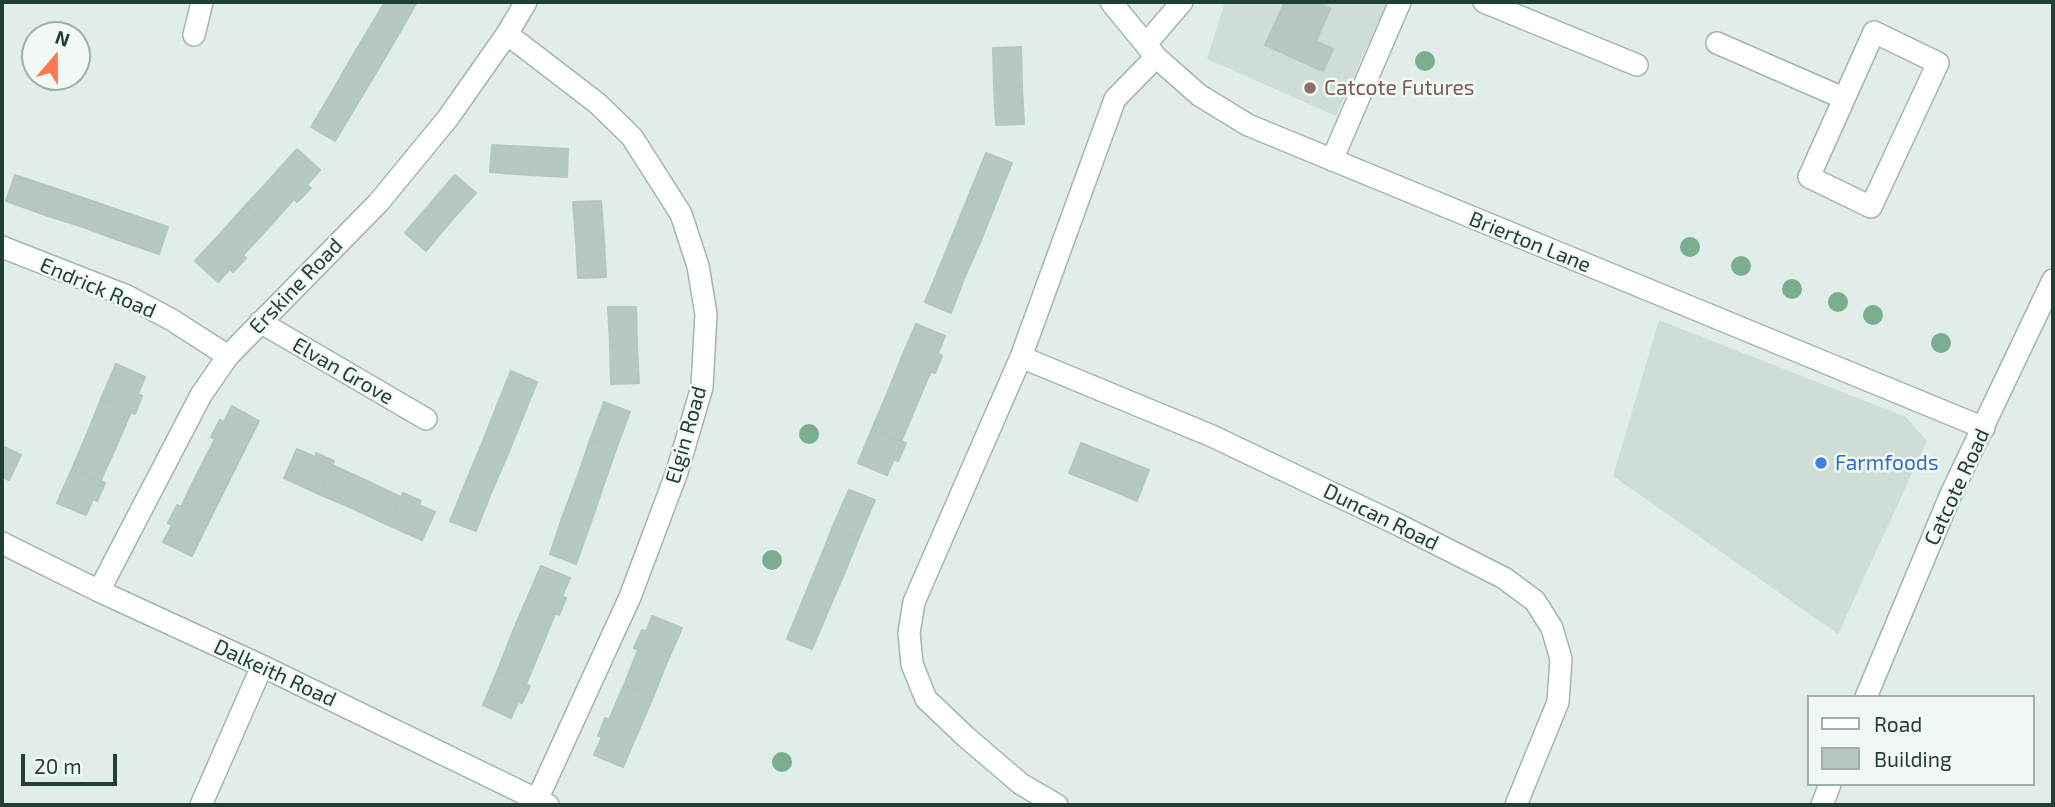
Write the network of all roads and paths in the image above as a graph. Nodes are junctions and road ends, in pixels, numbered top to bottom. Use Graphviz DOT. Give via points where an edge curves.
graph roads {
  1 [pos="526,2"];
  2 [pos="1111,2"];
  3 [pos="1182,2"];
  4 [pos="1401,2"];
  5 [pos="1484,2"];
  6 [pos="196,3"];
  7 [pos="507,34"];
  8 [pos="194,35"];
  9 [pos="1717,43"];
  10 [pos="1151,51"];
  11 [pos="1636,65"];
  12 [pos="1843,98"];
  13 [pos="1332,160"];
  14 [pos="2,247"];
  15 [pos="2053,279"];
  16 [pos="260,322"];
  17 [pos="228,356"];
  18 [pos="1021,357"];
  19 [pos="426,419"];
  20 [pos="1984,428"];
  21 [pos="2,543"];
  22 [pos="99,591"];
  23 [pos="261,666"];
  24 [pos="1867,695"];
  25 [pos="1829,786"];
  26 [pos="542,803"];
  27 [pos="201,805"];
  28 [pos="1057,805"];
  29 [pos="1516,805"];
  30 [pos="1822,805"];
  1 -- 7 [label="street, Erskine Road"];
  2 -- 10 [label="street, Brierton Lane"];
  3 -- 10 [label="street"];
  4 -- 13 [label="street"];
  5 -- 11 [label="street"];
  6 -- 8 [label="street"];
  7 -- 16 [label="street, Erskine Road" via="448,118 379,202"];
  7 -- 26 [label="street, Elgin Road" via="597,103 632,137 681,214 698,266 706,314 702,387 677,472 630,597"];
  9 -- 12 [label="street"];
  10 -- 13 [label="street, Brierton Lane" via="1199,95 1248,125"];
  10 -- 18 [label="street" via="1115,99"];
  12 -- 12 [label="street" via="1874,32 1938,63 1871,207 1809,177"];
  13 -- 20 [label="street, Brierton Lane"];
  14 -- 17 [label="street, Endrick Road" via="127,296"];
  15 -- 20 [label="street, Catcote Road"];
  16 -- 17 [label="street, Erskine Road"];
  16 -- 19 [label="street, Elvan Grove"];
  17 -- 22 [label="street, Erskine Road" via="201,395"];
  18 -- 28 [label="street" via="914,602 909,633 912,664 926,699 1021,784"];
  18 -- 29 [label="street, Duncan Road" via="1212,436 1504,578 1535,601 1552,628 1561,659 1558,702"];
  20 -- 24 [label="street, Catcote Road" via="1951,494"];
  21 -- 22 [label="street, Dalkeith Road"];
  22 -- 23 [label="street, Dalkeith Road"];
  23 -- 26 [label="street, Dalkeith Road"];
  23 -- 27 [label="street"];
  25 -- 30 [label="street"];
}
